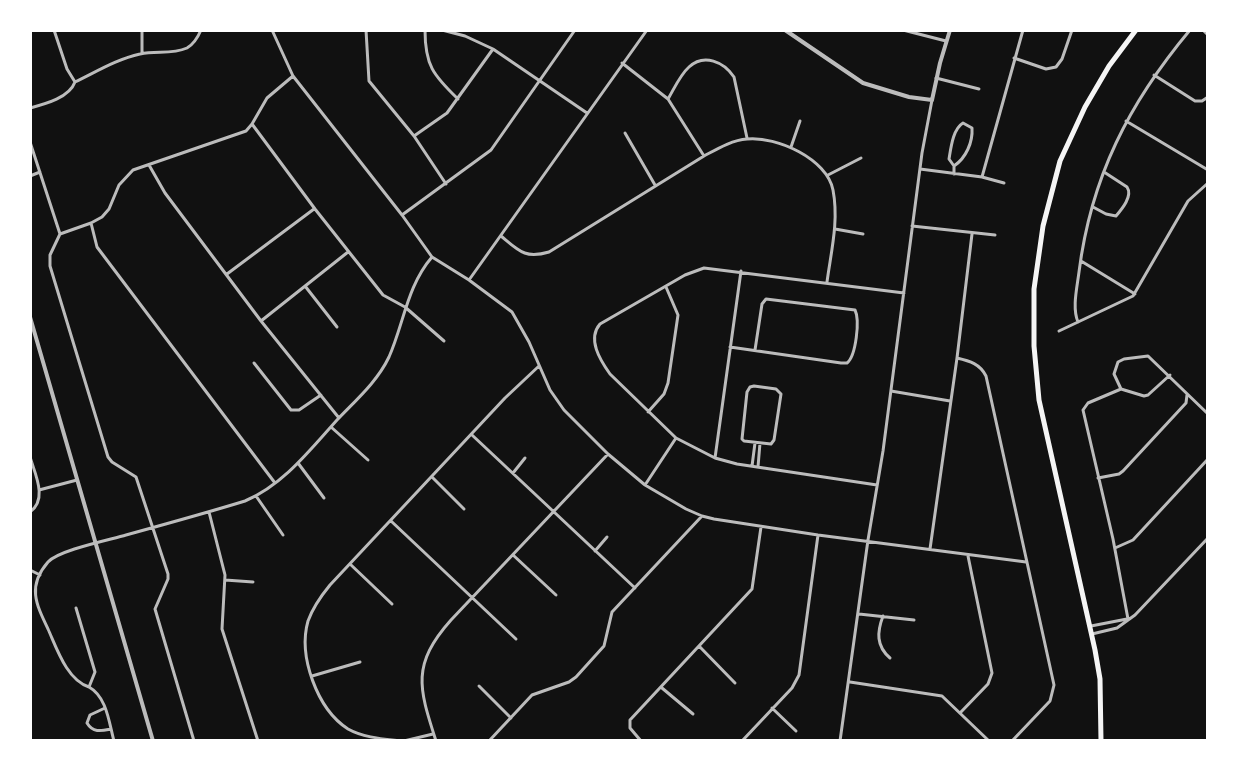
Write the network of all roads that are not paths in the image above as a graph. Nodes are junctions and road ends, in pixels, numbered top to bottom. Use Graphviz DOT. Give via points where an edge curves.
graph roads {
  1 [pos="54,30"];
  2 [pos="142,30"];
  3 [pos="201,30"];
  4 [pos="272,30"];
  5 [pos="366,30"];
  6 [pos="379,30"];
  7 [pos="425,30"];
  8 [pos="442,30"];
  9 [pos="575,30"];
  10 [pos="646,30"];
  11 [pos="785,30"];
  12 [pos="903,30"];
  13 [pos="950,30"];
  14 [pos="1023,30"];
  15 [pos="1072,30"];
  16 [pos="1136,30"];
  17 [pos="1190,30"];
  18 [pos="1203,30"];
  19 [pos="1208,35"];
  20 [pos="946,41"];
  21 [pos="493,49"];
  22 [pos="142,53"];
  23 [pos="1014,58"];
  24 [pos="622,63"];
  25 [pos="1154,75"];
  26 [pos="293,76"];
  27 [pos="936,78"];
  28 [pos="75,82"];
  29 [pos="540,82"];
  30 [pos="979,89"];
  31 [pos="1208,98"];
  32 [pos="458,99"];
  33 [pos="668,99"];
  34 [pos="932,100"];
  35 [pos="30,108"];
  36 [pos="587,113"];
  37 [pos="800,121"];
  38 [pos="1126,121"];
  39 [pos="252,124"];
  40 [pos="625,133"];
  41 [pos="414,136"];
  42 [pos="748,139"];
  43 [pos="30,142"];
  44 [pos="791,147"];
  45 [pos="704,156"];
  46 [pos="861,158"];
  47 [pos="149,165"];
  48 [pos="954,166"];
  49 [pos="919,170"];
  50 [pos="1208,170"];
  51 [pos="40,172"];
  52 [pos="1104,172"];
  53 [pos="954,174"];
  54 [pos="828,175"];
  55 [pos="30,176"];
  56 [pos="982,177"];
  57 [pos="1004,183"];
  58 [pos="1208,183"];
  59 [pos="446,184"];
  60 [pos="655,186"];
  61 [pos="1093,207"];
  62 [pos="315,209"];
  63 [pos="402,215"];
  64 [pos="91,223"];
  65 [pos="912,226"];
  66 [pos="835,229"];
  67 [pos="60,234"];
  68 [pos="863,234"];
  69 [pos="972,234"];
  70 [pos="501,236"];
  71 [pos="995,236"];
  72 [pos="348,252"];
  73 [pos="432,257"];
  74 [pos="1081,261"];
  75 [pos="741,271"];
  76 [pos="227,274"];
  77 [pos="469,280"];
  78 [pos="827,282"];
  79 [pos="305,286"];
  80 [pos="666,286"];
  81 [pos="904,293"];
  82 [pos="1135,294"];
  83 [pos="405,307"];
  84 [pos="30,317"];
  85 [pos="261,321"];
  86 [pos="1078,322"];
  87 [pos="337,327"];
  88 [pos="1059,331"];
  89 [pos="444,341"];
  90 [pos="730,347"];
  91 [pos="754,350"];
  92 [pos="957,358"];
  93 [pos="254,363"];
  94 [pos="539,366"];
  95 [pos="1170,375"];
  96 [pos="1121,389"];
  97 [pos="891,391"];
  98 [pos="321,394"];
  99 [pos="1187,395"];
  100 [pos="950,400"];
  101 [pos="648,412"];
  102 [pos="1208,414"];
  103 [pos="339,418"];
  104 [pos="331,427"];
  105 [pos="472,435"];
  106 [pos="676,438"];
  107 [pos="755,443"];
  108 [pos="760,443"];
  109 [pos="608,454"];
  110 [pos="30,456"];
  111 [pos="525,458"];
  112 [pos="715,458"];
  113 [pos="1208,459"];
  114 [pos="368,460"];
  115 [pos="298,463"];
  116 [pos="752,466"];
  117 [pos="758,467"];
  118 [pos="513,473"];
  119 [pos="432,477"];
  120 [pos="1098,478"];
  121 [pos="77,480"];
  122 [pos="275,483"];
  123 [pos="645,485"];
  124 [pos="877,485"];
  125 [pos="39,490"];
  126 [pos="256,496"];
  127 [pos="324,498"];
  128 [pos="464,509"];
  129 [pos="30,512"];
  130 [pos="209,512"];
  131 [pos="553,512"];
  132 [pos="702,516"];
  133 [pos="391,520"];
  134 [pos="153,527"];
  135 [pos="761,527"];
  136 [pos="283,535"];
  137 [pos="818,535"];
  138 [pos="607,537"];
  139 [pos="1208,538"];
  140 [pos="868,540"];
  141 [pos="95,543"];
  142 [pos="1115,548"];
  143 [pos="930,549"];
  144 [pos="595,551"];
  145 [pos="513,555"];
  146 [pos="968,556"];
  147 [pos="1026,562"];
  148 [pos="350,564"];
  149 [pos="30,570"];
  150 [pos="40,575"];
  151 [pos="225,580"];
  152 [pos="253,582"];
  153 [pos="635,588"];
  154 [pos="556,595"];
  155 [pos="472,598"];
  156 [pos="392,604"];
  157 [pos="76,608"];
  158 [pos="859,614"];
  159 [pos="883,616"];
  160 [pos="1128,619"];
  161 [pos="914,620"];
  162 [pos="1090,626"];
  163 [pos="1092,634"];
  164 [pos="516,639"];
  165 [pos="699,646"];
  166 [pos="885,654"];
  167 [pos="881,658"];
  168 [pos="890,658"];
  169 [pos="360,662"];
  170 [pos="312,676"];
  171 [pos="850,682"];
  172 [pos="735,683"];
  173 [pos="479,686"];
  174 [pos="89,687"];
  175 [pos="662,688"];
  176 [pos="105,708"];
  177 [pos="772,708"];
  178 [pos="960,713"];
  179 [pos="693,714"];
  180 [pos="511,718"];
  181 [pos="111,729"];
  182 [pos="796,731"];
  183 [pos="433,734"];
  184 [pos="114,741"];
  185 [pos="153,741"];
  186 [pos="194,741"];
  187 [pos="258,741"];
  188 [pos="403,741"];
  189 [pos="436,741"];
  190 [pos="489,741"];
  191 [pos="640,741"];
  192 [pos="742,741"];
  193 [pos="840,741"];
  194 [pos="989,741"];
  195 [pos="1012,741"];
  196 [pos="1101,741"];
  1 -- 28 [label="street"];
  2 -- 22 [label="street"];
  3 -- 22 [label="street" via="189,47"];
  4 -- 26 [label="street"];
  5 -- 6 [label="street"];
  5 -- 41 [label="street" via="369,81"];
  7 -- 32 [label="street" via="428,62"];
  8 -- 21 [label="street"];
  9 -- 29 [label="street"];
  10 -- 24 [label="street"];
  11 -- 34 [label="street" via="863,82"];
  12 -- 20 [label="street"];
  13 -- 20 [label="street"];
  14 -- 23 [label="street"];
  15 -- 23 [label="street" via="1056,67 1046,69"];
  16 -- 162 [label="main road" via="1085,107 1060,161 1043,226 1034,289 1039,400"];
  17 -- 25 [label="street"];
  18 -- 19 [label="street"];
  20 -- 27 [label="street"];
  21 -- 29 [label="street"];
  21 -- 32 [label="street"];
  22 -- 28 [label="street"];
  23 -- 56 [label="street"];
  24 -- 33 [label="street"];
  24 -- 36 [label="street"];
  25 -- 31 [label="street" via="1195,101"];
  25 -- 38 [label="street"];
  26 -- 39 [label="street" via="267,98"];
  26 -- 63 [label="street"];
  27 -- 30 [label="street"];
  27 -- 34 [label="street"];
  28 -- 35 [label="street" via="58,99"];
  29 -- 36 [label="street"];
  29 -- 59 [label="street" via="490,150"];
  32 -- 41 [label="street" via="447,113"];
  33 -- 42 [label="street" via="691,65 716,61 734,77"];
  33 -- 45 [label="street"];
  34 -- 49 [label="street"];
  36 -- 70 [label="street"];
  37 -- 44 [label="street"];
  38 -- 50 [label="street"];
  38 -- 52 [label="street"];
  39 -- 47 [label="street" via="236,136"];
  39 -- 62 [label="street"];
  40 -- 60 [label="street"];
  41 -- 59 [label="street"];
  42 -- 44 [label="street"];
  42 -- 45 [label="street"];
  43 -- 51 [label="street"];
  44 -- 54 [label="street"];
  45 -- 60 [label="street"];
  46 -- 54 [label="street"];
  47 -- 64 [label="street" via="126,176 109,209"];
  47 -- 76 [label="street" via="165,194"];
  48 -- 48 [label="street" via="964,158 972,135 972,128 966,124 956,129 949,159"];
  48 -- 53 [label="street"];
  49 -- 53 [label="street"];
  49 -- 65 [label="street"];
  51 -- 55 [label="street"];
  51 -- 67 [label="street"];
  52 -- 61 [label="street"];
  52 -- 61 [label="street" via="1127,187 1129,195 1116,216"];
  53 -- 56 [label="street"];
  54 -- 66 [label="street" via="833,189"];
  56 -- 57 [label="street"];
  58 -- 82 [label="street" via="1188,201"];
  59 -- 63 [label="street"];
  60 -- 70 [label="street" via="549,252 522,253"];
  61 -- 74 [label="street"];
  62 -- 72 [label="street"];
  62 -- 76 [label="street"];
  63 -- 73 [label="street"];
  64 -- 67 [label="street"];
  64 -- 122 [label="street" via="97,247"];
  65 -- 69 [label="street"];
  65 -- 81 [label="street"];
  66 -- 68 [label="street"];
  66 -- 78 [label="street"];
  67 -- 134 [label="street" via="50,255 50,266 108,457 136,477"];
  69 -- 71 [label="street"];
  69 -- 92 [label="street"];
  70 -- 77 [label="street"];
  72 -- 79 [label="street"];
  72 -- 83 [label="street" via="383,295"];
  73 -- 77 [label="street"];
  73 -- 83 [label="street" via="421,270"];
  74 -- 82 [label="street"];
  74 -- 86 [label="street"];
  75 -- 78 [label="street"];
  75 -- 80 [label="street" via="700,268"];
  75 -- 90 [label="street"];
  76 -- 85 [label="street"];
  77 -- 94 [label="street" via="512,312"];
  78 -- 81 [label="street"];
  79 -- 85 [label="street"];
  79 -- 87 [label="street"];
  80 -- 101 [label="street" via="678,318 666,391"];
  80 -- 101 [label="street" via="600,324 594,336 605,368"];
  81 -- 97 [label="street"];
  82 -- 86 [label="street"];
  83 -- 89 [label="street"];
  83 -- 103 [label="street" via="382,369"];
  84 -- 121 [label="street"];
  85 -- 98 [label="street"];
  86 -- 88 [label="street"];
  90 -- 91 [label="street"];
  90 -- 112 [label="street"];
  91 -- 91 [label="street" via="847,363 852,358 858,322 855,310 766,299"];
  92 -- 100 [label="street"];
  92 -- 147 [label="street" via="974,363 986,376"];
  93 -- 98 [label="street" via="291,410 299,410"];
  94 -- 105 [label="street"];
  94 -- 109 [label="street" via="564,410"];
  95 -- 96 [label="street" via="1146,396"];
  95 -- 96 [label="street" via="1148,356 1124,359 1114,372"];
  95 -- 99 [label="street"];
  96 -- 120 [label="street" via="1088,403 1083,410"];
  97 -- 100 [label="street"];
  97 -- 124 [label="street"];
  98 -- 103 [label="street"];
  99 -- 102 [label="street"];
  99 -- 120 [label="street" via="1186,403 1123,471"];
  100 -- 143 [label="street"];
  101 -- 106 [label="street"];
  103 -- 104 [label="street"];
  104 -- 114 [label="street"];
  104 -- 115 [label="street"];
  105 -- 118 [label="street"];
  105 -- 119 [label="street"];
  106 -- 112 [label="street"];
  106 -- 123 [label="street"];
  107 -- 108 [label="street"];
  107 -- 108 [label="street" via="742,437 747,392 754,386 776,389 781,394 774,442"];
  107 -- 116 [label="street"];
  108 -- 117 [label="street"];
  109 -- 123 [label="street"];
  109 -- 131 [label="street"];
  110 -- 125 [label="street"];
  111 -- 118 [label="street"];
  112 -- 116 [label="street"];
  113 -- 142 [label="street" via="1133,540"];
  115 -- 122 [label="street"];
  115 -- 127 [label="street"];
  116 -- 117 [label="street"];
  117 -- 124 [label="street"];
  118 -- 131 [label="street"];
  119 -- 128 [label="street"];
  119 -- 133 [label="street"];
  120 -- 142 [label="street"];
  121 -- 125 [label="street"];
  121 -- 141 [label="street"];
  122 -- 126 [label="street"];
  123 -- 132 [label="street"];
  124 -- 140 [label="street"];
  125 -- 129 [label="street" via="38,505"];
  126 -- 130 [label="street"];
  126 -- 136 [label="street"];
  130 -- 134 [label="street"];
  130 -- 151 [label="street"];
  131 -- 144 [label="street"];
  131 -- 145 [label="street"];
  132 -- 135 [label="street"];
  132 -- 153 [label="street"];
  133 -- 148 [label="street"];
  133 -- 155 [label="street"];
  134 -- 141 [label="street"];
  134 -- 186 [label="street" via="168,577 155,609"];
  135 -- 137 [label="street"];
  135 -- 165 [label="street" via="752,589"];
  137 -- 140 [label="street"];
  137 -- 177 [label="street" via="799,675"];
  138 -- 144 [label="street"];
  139 -- 160 [label="street"];
  140 -- 143 [label="street"];
  140 -- 158 [label="street"];
  141 -- 150 [label="street" via="53,558"];
  141 -- 185 [label="street"];
  142 -- 160 [label="street"];
  143 -- 146 [label="street"];
  144 -- 153 [label="street"];
  145 -- 154 [label="street"];
  145 -- 155 [label="street"];
  146 -- 147 [label="street"];
  146 -- 178 [label="street" via="992,673 988,684"];
  147 -- 195 [label="street" via="1054,688 1050,701"];
  148 -- 156 [label="street"];
  148 -- 170 [label="street" via="323,593 308,621 306,652"];
  149 -- 150 [label="street"];
  150 -- 174 [label="street" via="34,592 40,615 73,678"];
  151 -- 152 [label="street"];
  151 -- 187 [label="street" via="222,629"];
  153 -- 180 [label="street" via="612,612 604,646 576,677 558,687 536,692"];
  155 -- 164 [label="street"];
  155 -- 183 [label="street" via="440,632 424,663 423,700"];
  157 -- 174 [label="street" via="95,672"];
  158 -- 159 [label="street"];
  158 -- 171 [label="street"];
  159 -- 161 [label="street"];
  159 -- 166 [label="street" via="877,633"];
  160 -- 162 [label="street"];
  160 -- 163 [label="street" via="1116,628"];
  162 -- 163 [label="main road"];
  163 -- 196 [label="main road" via="1100,680"];
  165 -- 172 [label="street"];
  165 -- 175 [label="street"];
  166 -- 167 [label="street"];
  166 -- 168 [label="street"];
  169 -- 170 [label="street"];
  170 -- 188 [label="street" via="323,703 339,722 362,735"];
  171 -- 178 [label="street" via="938,695"];
  171 -- 193 [label="street"];
  173 -- 180 [label="street"];
  174 -- 176 [label="street" via="99,694"];
  175 -- 179 [label="street"];
  175 -- 191 [label="street" via="630,720 630,729"];
  176 -- 181 [label="street"];
  176 -- 181 [label="street" via="90,715 87,723 96,731"];
  177 -- 182 [label="street"];
  177 -- 192 [label="street"];
  178 -- 194 [label="street"];
  180 -- 190 [label="street"];
  181 -- 184 [label="street"];
  183 -- 188 [label="street"];
  183 -- 189 [label="street"];
}
